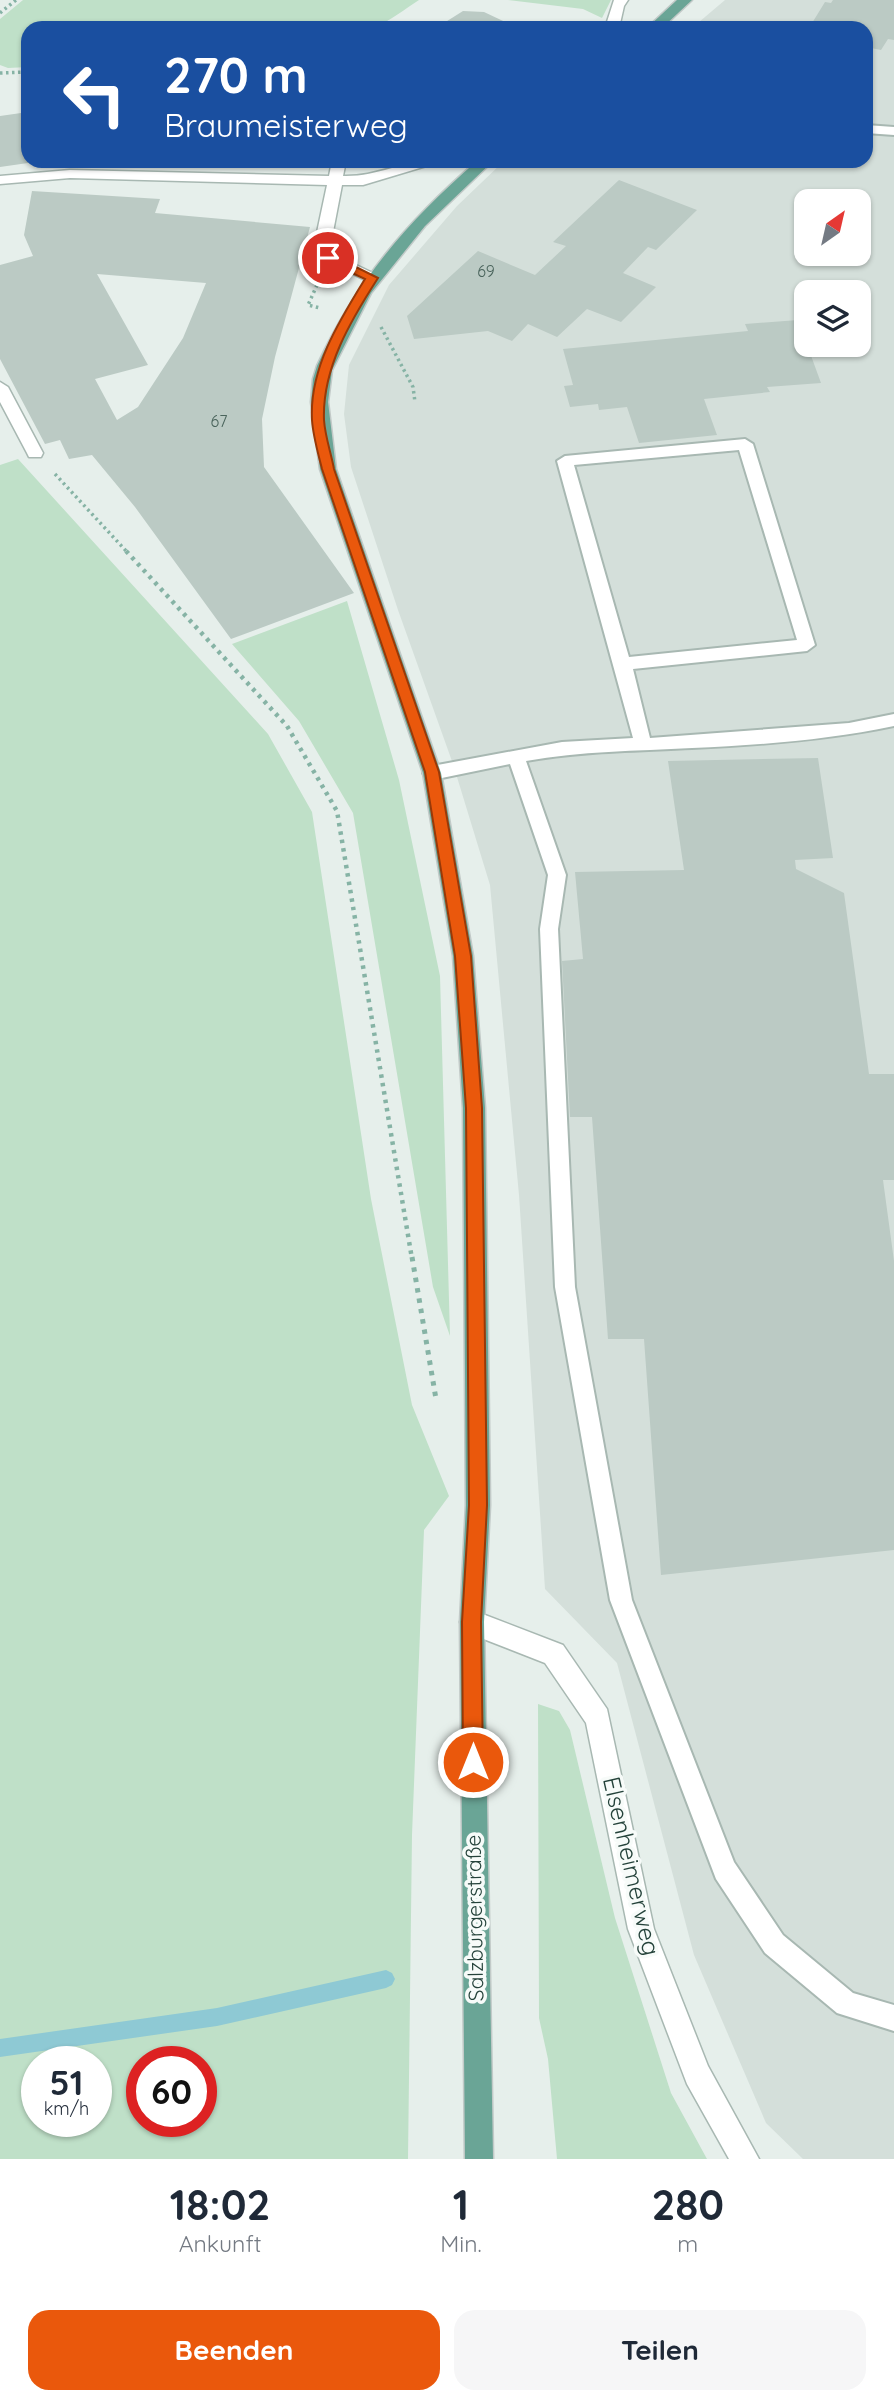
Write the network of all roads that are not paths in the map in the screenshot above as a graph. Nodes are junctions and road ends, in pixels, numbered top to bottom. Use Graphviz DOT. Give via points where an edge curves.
graph roads {
  1 [pos="621,0"];
  2 [pos="685,0"];
  3 [pos="612,21"];
  4 [pos="662,21"];
  5 [pos="894,116"];
  6 [pos="873,130"];
  7 [pos="893,131"];
  8 [pos="337,168"];
  9 [pos="405,168"];
  10 [pos="478,168"];
  11 [pos="334,179"];
  12 [pos="0,180"];
  13 [pos="372,278"];
  14 [pos="0,387"];
  15 [pos="35,453"];
  16 [pos="623,664"];
  17 [pos="894,720"];
  18 [pos="643,743"];
  19 [pos="516,757"];
  20 [pos="432,772"];
  21 [pos="472,1622"];
  22 [pos="894,2018"];
  23 [pos="479,2159"];
  24 [pos="746,2159"];
  1 -- 3 [label="street"];
  2 -- 4 [label="main road"];
  5 -- 7 [label="lane"];
  6 -- 7 [label="lane"];
  8 -- 11 [label="street"];
  9 -- 11 [label="street" via="363,181"];
  10 -- 13 [label="main road, Salzburgerstraße" via="414,228"];
  11 -- 12 [label="street" via="70,174"];
  11 -- 13 [label="street" via="324,237 328,258"];
  13 -- 20 [label="main road, Salzburgerstraße" via="348,315 321,376 318,421 328,469"];
  14 -- 15 [label="street"];
  16 -- 16 [label="lane" via="807,645 745,444 565,461"];
  16 -- 18 [label="lane"];
  17 -- 18 [label="lane" via="768,737"];
  18 -- 19 [label="lane" via="562,748"];
  19 -- 20 [label="lane"];
  19 -- 22 [label="lane" via="557,874 549,929 565,1287 621,1600 725,1870 774,1944 846,2004"];
  20 -- 21 [label="main road, Salzburgerstraße" via="463,956 474,1108 478,1505"];
  21 -- 23 [label="main road, Salzburgerstraße"];
  21 -- 24 [label="street, Elsenheimerweg" via="554,1654 598,1718 641,1929 697,2074"];
}
